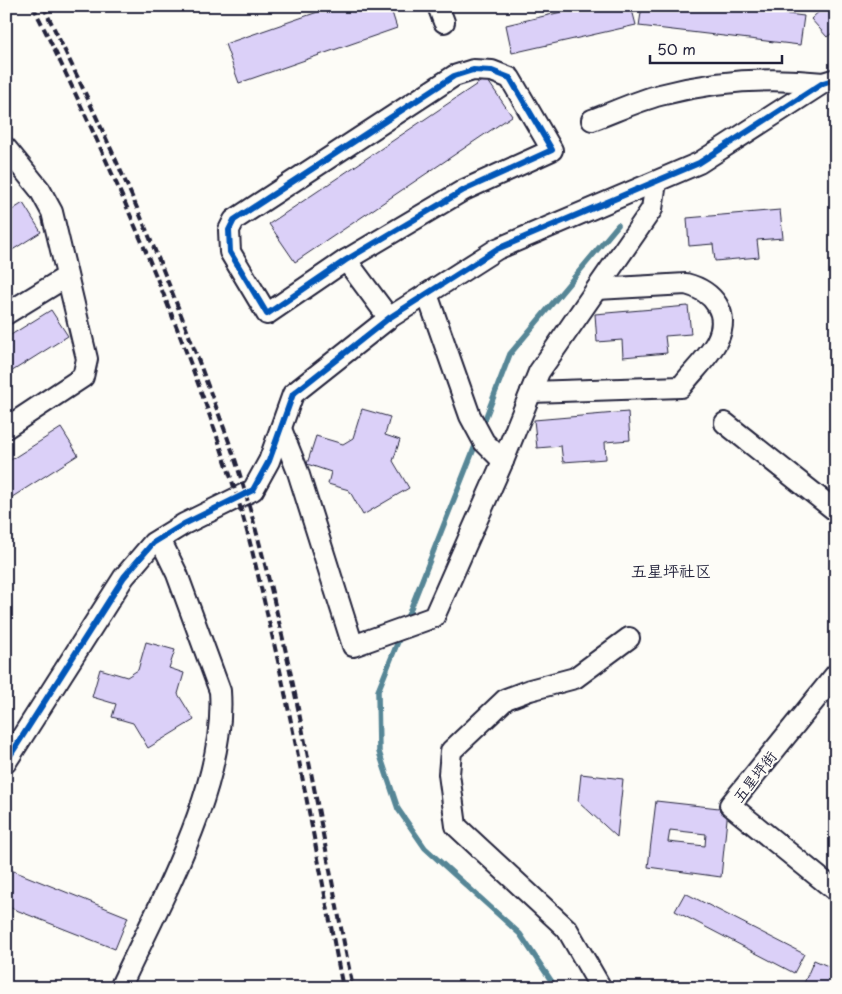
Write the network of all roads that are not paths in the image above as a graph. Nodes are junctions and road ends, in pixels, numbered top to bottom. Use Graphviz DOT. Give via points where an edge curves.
graph roads {
  1 [pos="830,81"];
  2 [pos="592,120"];
  3 [pos="6,148"];
  4 [pos="656,182"];
  5 [pos="346,260"];
  6 [pos="66,277"];
  7 [pos="597,289"];
  8 [pos="427,294"];
  9 [pos="6,314"];
  10 [pos="389,318"];
  11 [pos="531,392"];
  12 [pos="725,423"];
  13 [pos="6,428"];
  14 [pos="281,429"];
  15 [pos="503,461"];
  16 [pos="836,511"];
  17 [pos="160,539"];
  18 [pos="629,638"];
  19 [pos="832,686"];
  20 [pos="6,762"];
  21 [pos="836,891"];
  22 [pos="120,988"];
  23 [pos="600,988"];
  1 -- 2 [label="street" via="785,79 699,86 658,95"];
  1 -- 4 [label="street" via="699,163"];
  3 -- 6 [label="street" via="40,190 52,212"];
  4 -- 7 [label="street" via="652,209"];
  4 -- 8 [label="street" via="497,250"];
  5 -- 5 [label="street" via="464,190 552,150 510,78 492,71 473,70 454,76 234,220 229,230 230,252 267,314"];
  5 -- 10 [label="street"];
  6 -- 9 [label="street"];
  6 -- 13 [label="street" via="87,359 83,377"];
  7 -- 11 [label="street" via="539,372"];
  7 -- 11 [label="street" via="686,284 699,287 718,305 721,331 716,343 681,386"];
  8 -- 10 [label="street"];
  8 -- 15 [label="street" via="470,416 484,442"];
  10 -- 14 [label="street" via="293,394"];
  11 -- 15 [label="street"];
  12 -- 16 [label="street"];
  14 -- 15 [label="street" via="298,472 353,646 434,617"];
  14 -- 17 [label="street" via="253,490"];
  17 -- 20 [label="street" via="124,578"];
  17 -- 22 [label="street" via="177,574 220,691 222,712 209,779 195,826"];
  18 -- 23 [label="street" via="575,678 506,700 451,751 449,774 456,826 567,929"];
  19 -- 21 [label="street, 五星坪街" via="730,805"];
}
